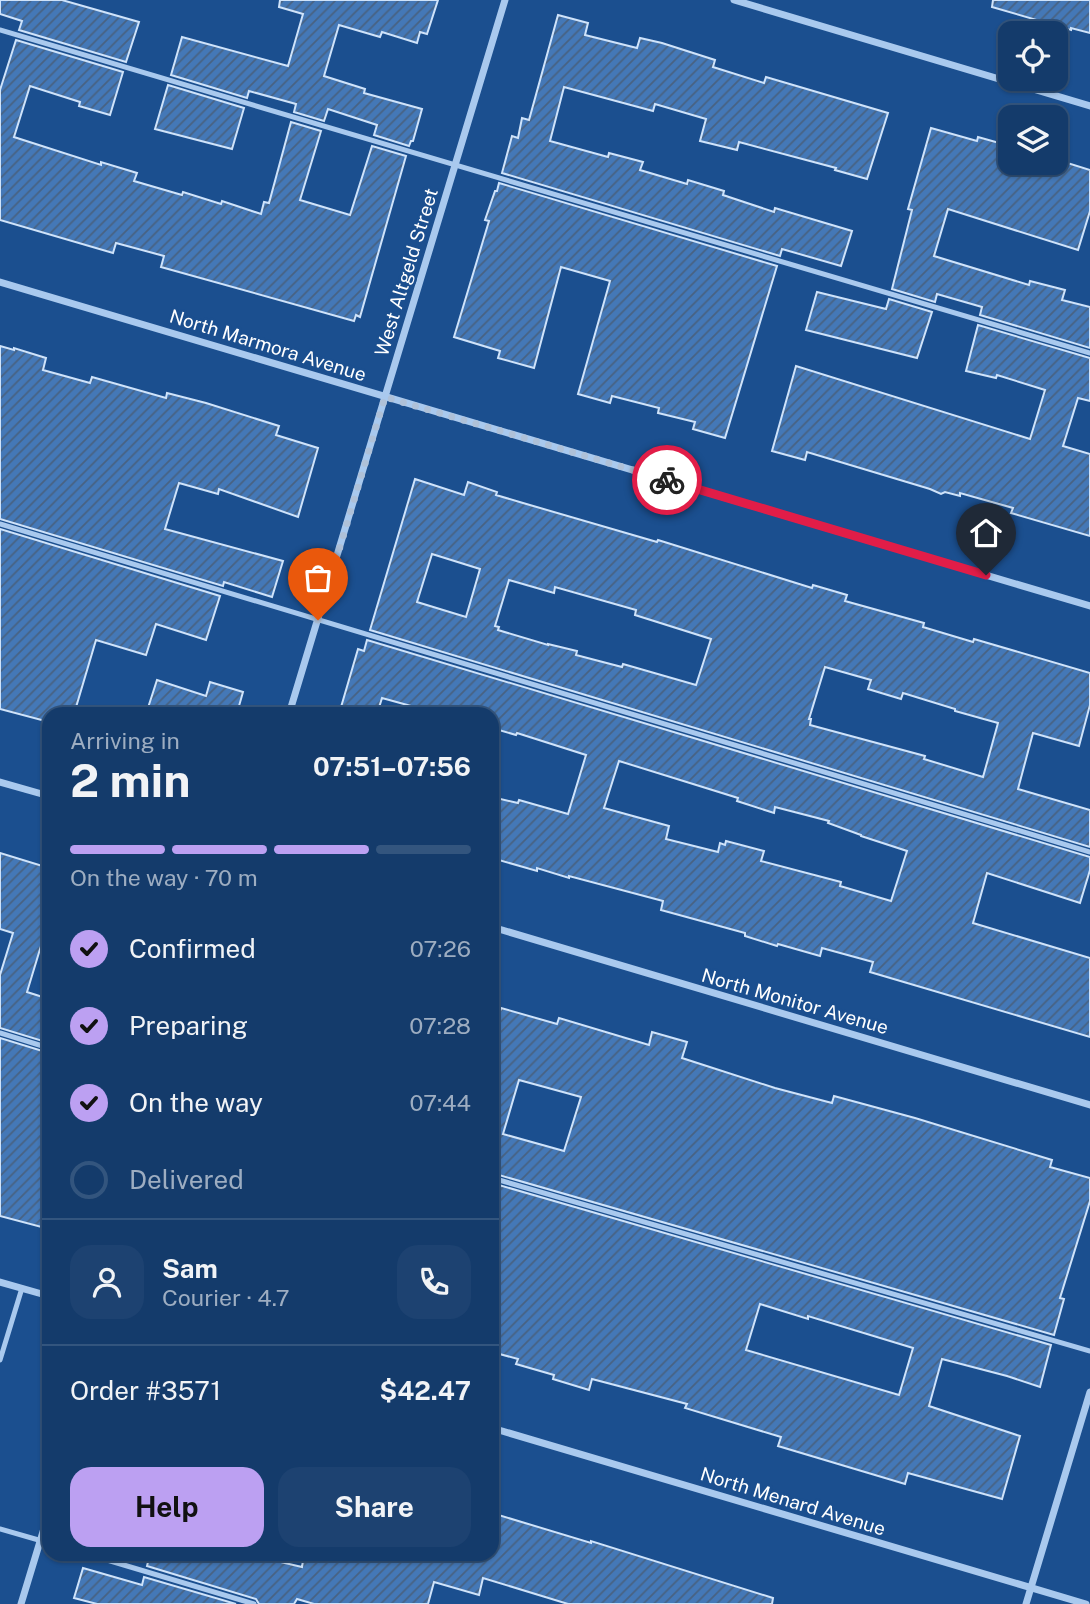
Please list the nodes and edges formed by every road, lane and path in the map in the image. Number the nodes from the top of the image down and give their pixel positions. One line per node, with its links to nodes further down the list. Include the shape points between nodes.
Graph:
1 (505, 0): 5 (street, West Altgeld Street)
2 (734, 0): 4 (street)
3 (0, 30): 5 (lane)
4 (1090, 106)
5 (455, 165): 7 (lane); 8 (street, West Altgeld Street)
6 (0, 282): 8 (street, North Marmora Avenue)
7 (1090, 353)
8 (385, 397): 10 (street, North Marmora Avenue); 11 (street, West Altgeld Street)
9 (0, 524): 11 (lane)
10 (1090, 606)
11 (318, 620): 12 (street, West Altgeld Street); 15 (lane)
12 (291, 707)
13 (0, 782): 14 (street)
14 (42, 794)
15 (1090, 852)
16 (499, 929): 19 (street, North Monitor Avenue)
17 (0, 1033): 18 (lane)
18 (42, 1046)
19 (1090, 1105)
20 (499, 1180): 24 (lane)
21 (0, 1282): 22 (street)
22 (22, 1288): 23 (street); 25 (lane)
23 (42, 1294)
24 (1090, 1351)
25 (0, 1360)
26 (1090, 1392): 32 (street)
27 (499, 1430): 32 (street, North Menard Avenue)
28 (0, 1528): 29 (lane)
29 (42, 1540)
30 (42, 1549): 33 (street)
31 (110, 1561): 34 (lane)
32 (1031, 1588): 35 (street); 36 (street, North Menard Avenue)
33 (21, 1604)
34 (254, 1604)
35 (1026, 1604)
36 (1086, 1604)

